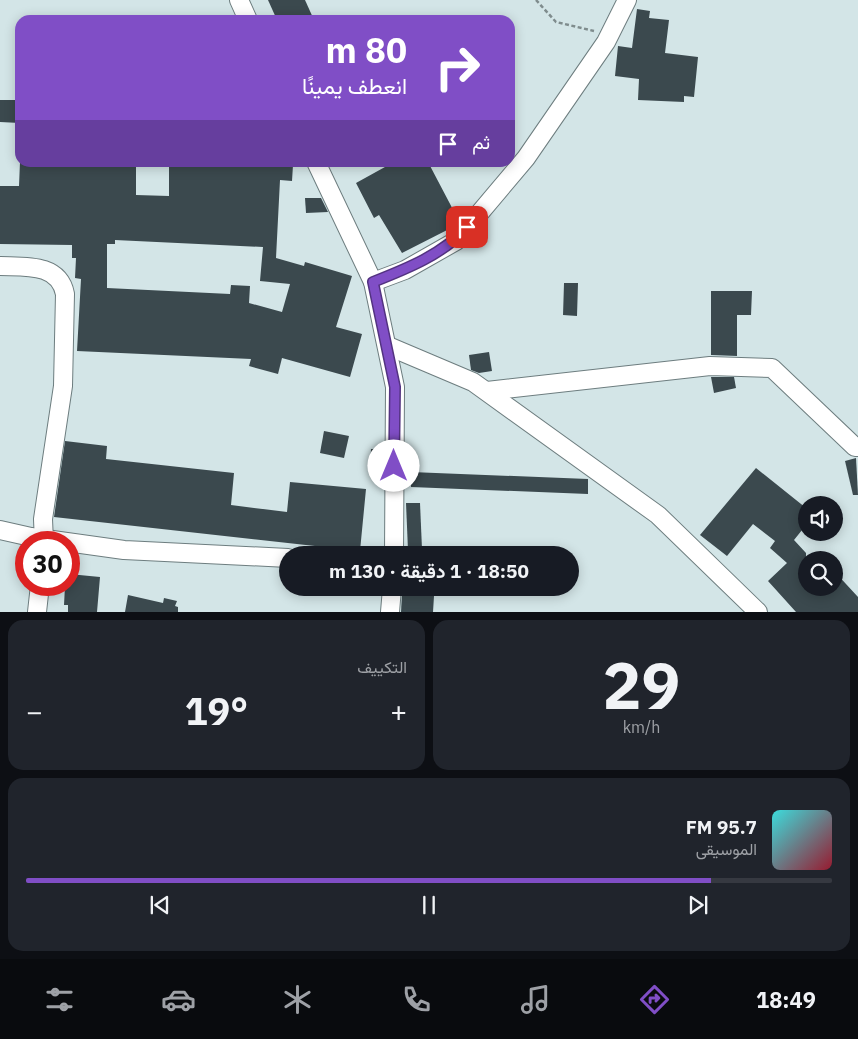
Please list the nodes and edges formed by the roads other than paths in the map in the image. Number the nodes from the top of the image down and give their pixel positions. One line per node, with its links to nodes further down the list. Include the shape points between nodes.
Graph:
1 (238, 0): 3 (street)
2 (627, 0): 6 (street, via 610,34 526,158 456,240 405,270)
3 (246, 15)
4 (318, 167): 6 (street)
5 (0, 266): 11 (street, via 47,270 63,284 65,294 63,386)
6 (373, 282): 7 (street)
7 (388, 346): 8 (street, via 474,382); 14 (street, via 395,387)
8 (487, 391): 9 (street, via 710,366 772,368); 20 (street, via 658,515)
9 (858, 447)
10 (0, 530): 12 (street)
11 (44, 531)
12 (15, 533)
13 (80, 544): 15 (street, via 124,550)
14 (394, 546)
15 (279, 558)
16 (38, 596): 18 (street)
17 (391, 596): 19 (street)
18 (36, 612)
19 (390, 612)
20 (758, 612)

